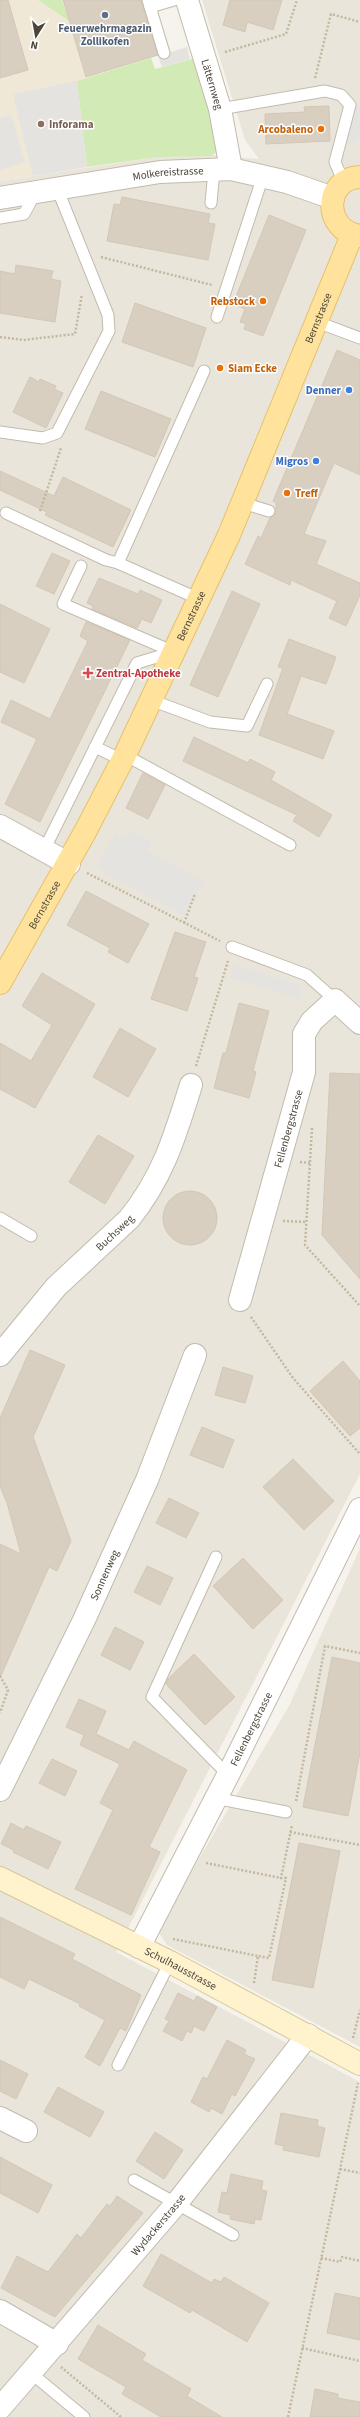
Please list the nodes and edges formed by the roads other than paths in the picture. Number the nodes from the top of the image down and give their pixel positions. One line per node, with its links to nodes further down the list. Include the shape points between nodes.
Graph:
1 (174, 0): 3 (lane)
2 (187, 0): 5 (street, Lätternweg)
3 (149, 3): 4 (lane)
4 (164, 53)
5 (220, 109): 6 (street, Lätternweg); 8 (lane, via 331,92 346,99 350,105 335,162)
6 (223, 170): 7 (street, Molkereistrasse); 9 (street, Molkereistrasse, via 160,172); 11 (lane)
7 (263, 176): 8 (street, Molkereistrasse); 14 (lane)
8 (346, 186): 13 (main road, via 333,216 344,230)
9 (47, 189): 10 (street, Molkereistrasse); 12 (lane, via 24,214); 18 (lane, via 82,252 108,315 110,326 57,433 43,438)
10 (0, 198)
11 (211, 203)
12 (0, 218)
13 (356, 235): 15 (main road, Bernstrasse)
14 (217, 317)
15 (318, 322): 16 (lane); 19 (main road, Bernstrasse)
16 (360, 338)
17 (204, 371): 22 (lane)
18 (0, 432)
19 (242, 503): 20 (lane); 24 (main road, Bernstrasse)
20 (269, 511)
21 (6, 513): 22 (lane, via 106,560)
22 (118, 563): 24 (lane)
23 (81, 566): 25 (lane, via 63,604)
24 (199, 599): 25 (main road, Bernstrasse)
25 (174, 652): 27 (main road, Bernstrasse); 28 (lane, via 137,663)
26 (267, 684): 27 (lane, via 247,726 210,722)
27 (151, 700): 29 (main road, Bernstrasse)
28 (95, 747): 29 (lane); 32 (lane)
29 (123, 758): 31 (lane); 33 (main road, Bernstrasse)
30 (0, 826): 32 (street)
31 (290, 845)
32 (44, 850): 33 (street)
33 (69, 864): 35 (main road, Bernstrasse)
34 (232, 947): 36 (lane, via 307,975)
35 (0, 983)
36 (335, 1000): 37 (street); 41 (street, Fellenbergstrasse, via 312,1021 304,1034 304,1072)
37 (360, 1023)
38 (191, 1085): 42 (street, Buchsweg, via 165,1164 140,1206 56,1287)
39 (0, 1218): 40 (lane)
40 (31, 1236)
41 (240, 1300)
42 (3, 1347)
43 (194, 1355): 47 (street, Sonnenweg, via 147,1480 100,1585)
44 (360, 1509): 46 (street, Fellenbergstrasse)
45 (216, 1557): 46 (lane, via 152,1697)
46 (228, 1775): 48 (street, Fellenbergstrasse)
47 (0, 1790)
48 (215, 1798): 49 (lane); 51 (street, Fellenbergstrasse)
49 (290, 1810)
50 (0, 1878): 51 (street, Schulhausstrasse)
51 (139, 1947): 52 (street, Schulhausstrasse)
52 (170, 1962): 53 (street, Schulhausstrasse); 55 (lane)
53 (308, 2035): 54 (street, Schulhausstrasse); 59 (street, Wydackerstrasse)
54 (360, 2064)
55 (118, 2065)
56 (0, 2118): 57 (street)
57 (26, 2131)
58 (134, 2180): 59 (lane)
59 (176, 2204): 60 (lane); 62 (street, Wydackerstrasse)
60 (234, 2235)
61 (0, 2311): 62 (street)
62 (52, 2349): 63 (street, Wydackerstrasse)
63 (31, 2373): 64 (street, Wydackerstrasse); 65 (lane)
64 (0, 2408)
65 (84, 2417)

